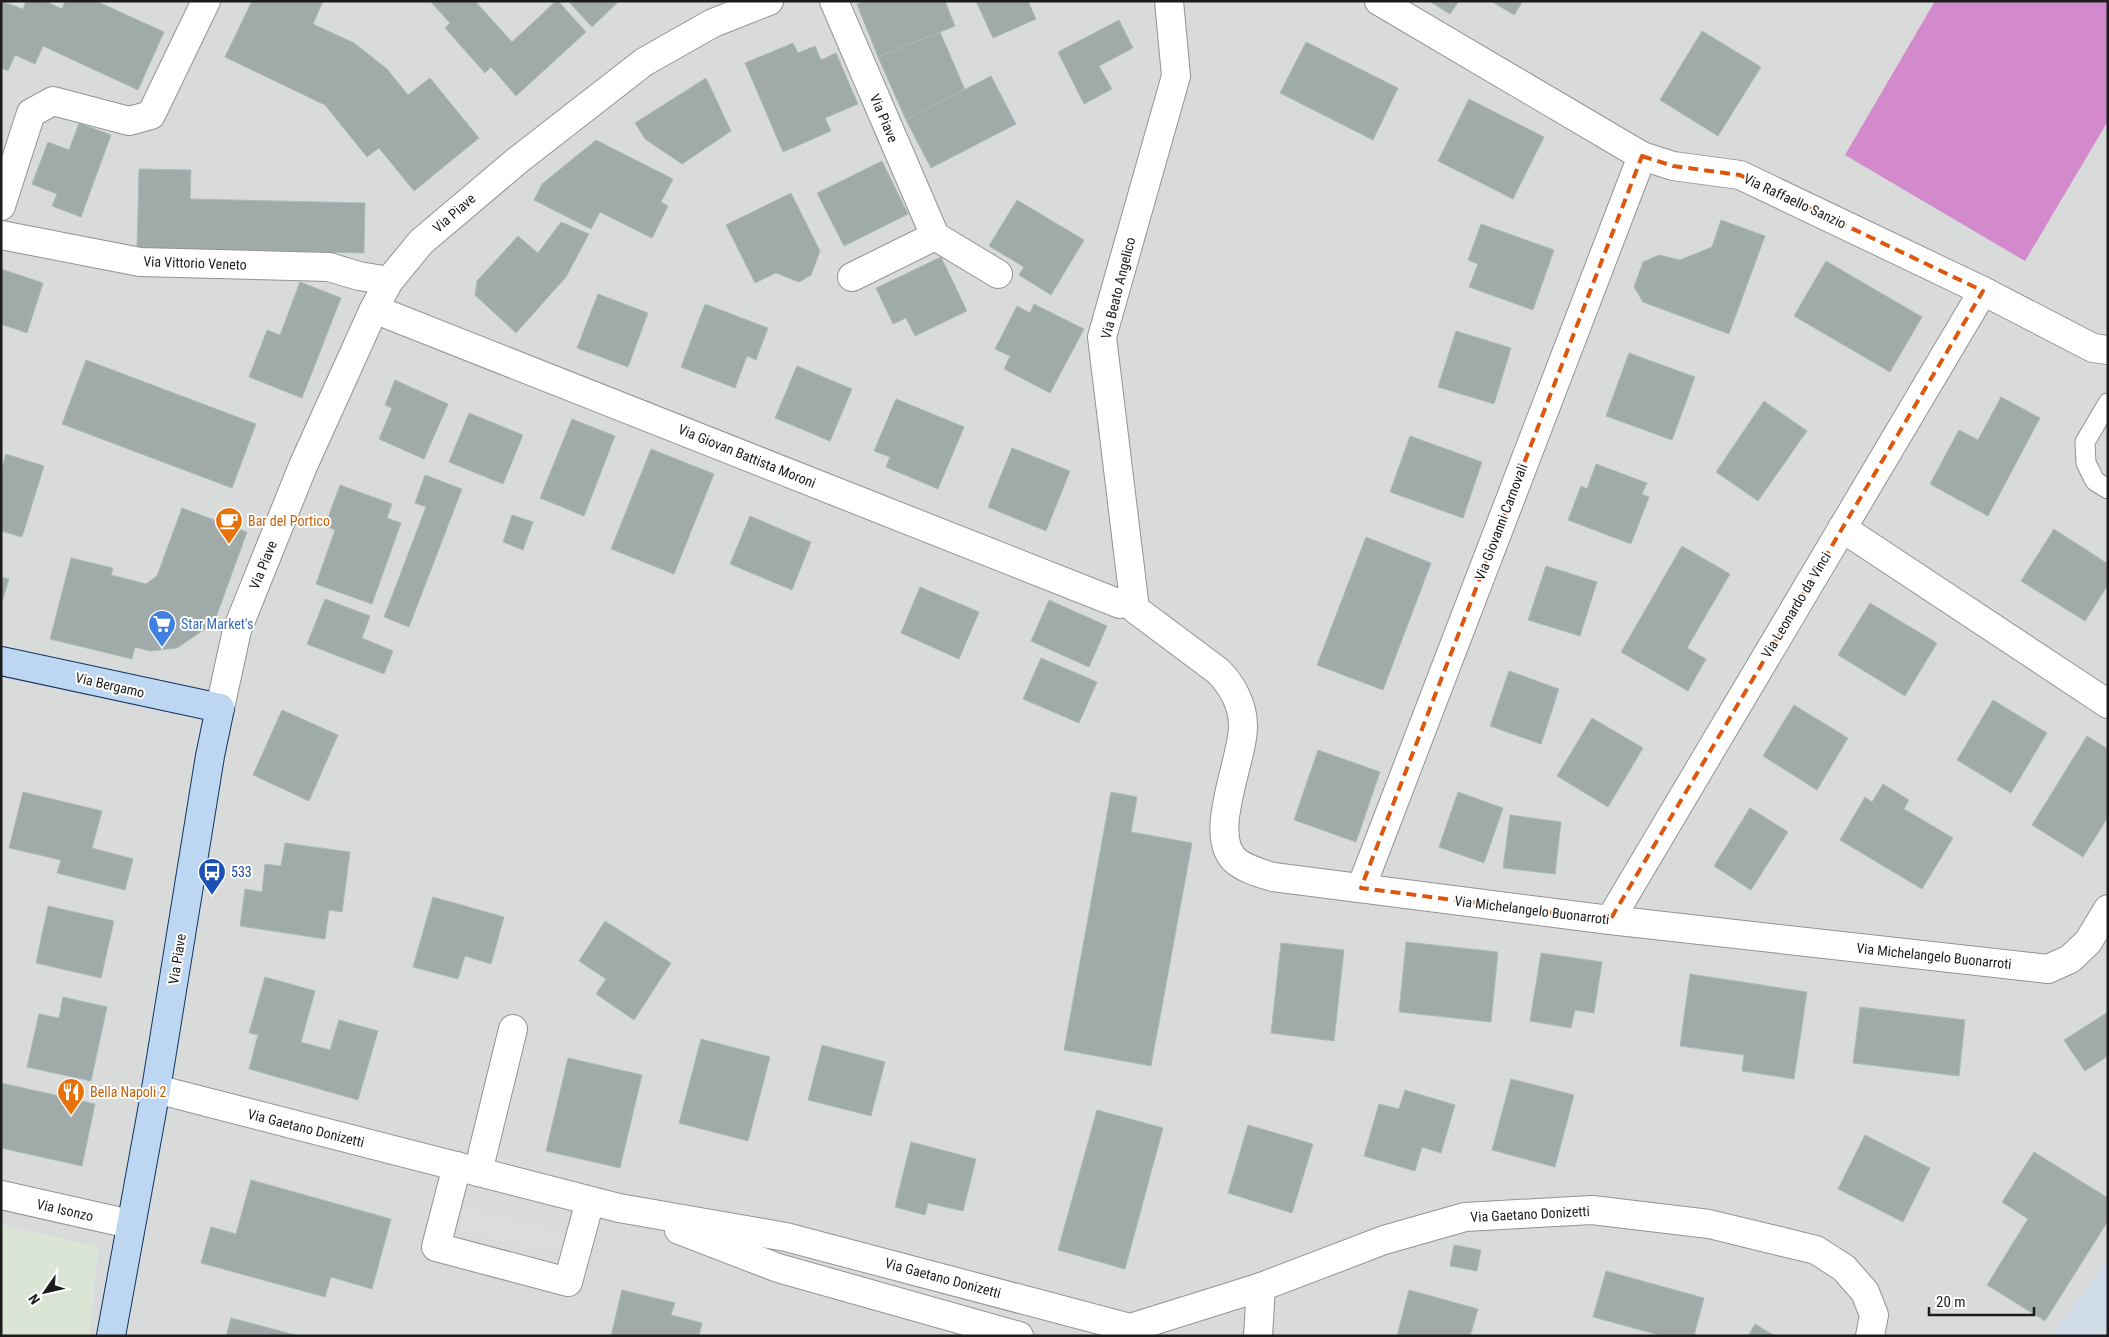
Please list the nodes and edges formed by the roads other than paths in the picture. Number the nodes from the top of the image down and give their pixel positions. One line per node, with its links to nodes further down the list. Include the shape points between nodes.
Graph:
1 (206, 1): 7 (street, via 151,115 129,121 53,101 31,113)
2 (770, 1): 12 (street, Via Piave, via 713,23 644,62 518,160 421,242)
3 (834, 1): 9 (street, Via Piave)
4 (1169, 1): 19 (street, Via Beato Angelico, via 1176,76 1102,337)
5 (1379, 1): 6 (street, Via Raffaello Sanzio)
6 (1642, 156): 13 (street, Via Raffaello Sanzio, via 1673,166 1740,175); 23 (street, Via Giovanni Carnovali)
7 (1, 206)
8 (1, 235): 12 (street, Via Vittorio Veneto, via 140,262 329,267)
9 (935, 236): 10 (street); 11 (street)
10 (998, 274)
11 (852, 277)
12 (389, 281): 14 (street, Via Piave)
13 (1983, 290): 15 (street, Via Raffaello Sanzio, via 2093,348); 18 (street, Via Leonardo da Vinci)
14 (374, 309): 19 (street, Via Giovan Battista Moroni); 22 (street, Via Piave, via 303,466 237,630)
15 (2108, 350)
16 (2108, 403): 17 (lane, via 2085,442 2086,463 2095,481)
17 (2108, 489)
18 (1842, 528): 21 (street); 25 (street, Via Leonardo da Vinci)
19 (1127, 606): 23 (street, Via Michelangelo Buonarroti, via 1218,671 1241,707 1244,727 1224,823 1226,846 1236,861 1251,871 1273,877)
20 (1, 661): 22 (street, Via Bergamo)
21 (2108, 704)
22 (220, 708): 27 (street, Via Piave)
23 (1361, 888): 25 (street, Via Michelangelo Buonarroti)
24 (2108, 909): 25 (street, Via Michelangelo Buonarroti, via 2088,942 2070,959 2048,969)
25 (1610, 920)
26 (513, 1029): 28 (street)
27 (156, 1089): 28 (street, Via Gaetano Donizetti); 32 (street, Via Piave)
28 (467, 1169): 30 (street, Via Gaetano Donizetti); 30 (street, via 436,1247 568,1282)
29 (1, 1195): 32 (street, Via Isonzo)
30 (590, 1201): 31 (street, Via Gaetano Donizetti)
31 (619, 1208): 33 (street, Via Gaetano Donizetti, via 786,1237 1130,1328); 35 (street, Via Gaetano Donizetti, via 778,1268)
32 (130, 1224): 34 (street, Via Piave)
33 (1261, 1287): 36 (street); 37 (street, Via Gaetano Donizetti, via 1384,1240 1465,1217 1592,1210 1709,1224 1816,1250 1844,1268 1865,1292 1874,1315)
34 (110, 1336)
35 (1020, 1336)
36 (1258, 1336)
37 (1870, 1336)

